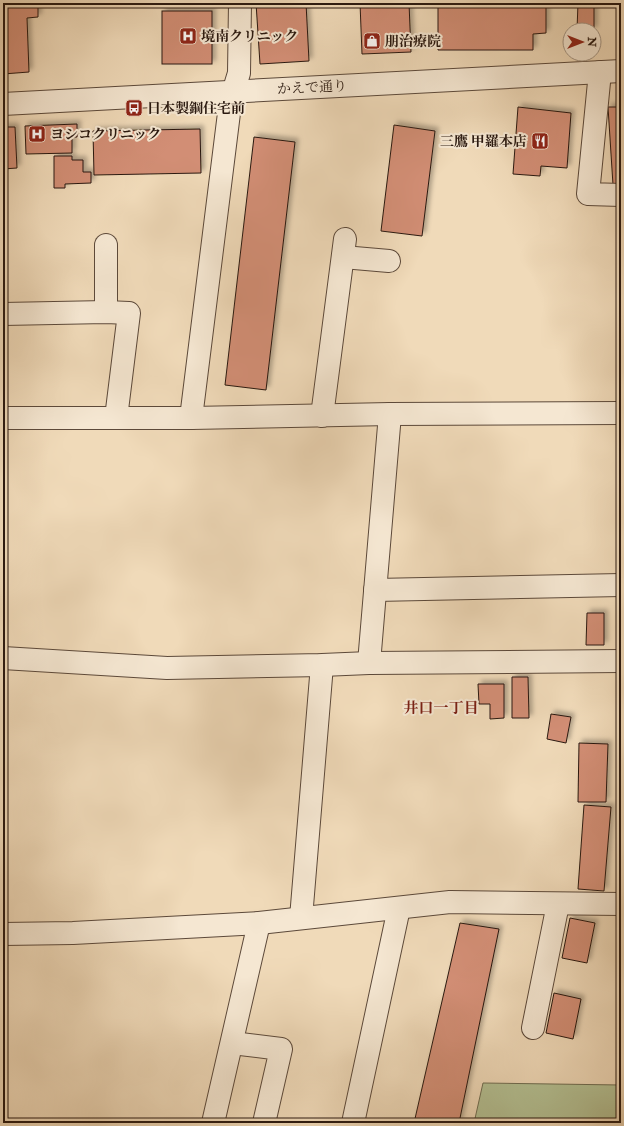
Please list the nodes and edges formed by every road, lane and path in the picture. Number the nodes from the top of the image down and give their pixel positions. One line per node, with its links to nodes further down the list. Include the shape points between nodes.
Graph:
1 (240, 3): 3 (street, via 239,73)
2 (611, 72): 3 (street, かえで通り); 5 (street, via 588,194)
3 (234, 91): 4 (street, かえで通り); 15 (street, via 229,106)
4 (3, 104)
5 (621, 195)
6 (106, 245): 8 (street)
7 (389, 260): 12 (street, via 344,248)
8 (106, 312): 9 (street); 14 (street, via 128,314)
9 (3, 314)
10 (621, 413): 11 (street)
11 (390, 414): 12 (street); 17 (street)
12 (322, 416): 15 (street)
13 (3, 418): 14 (street)
14 (116, 418): 15 (street)
15 (191, 418)
16 (621, 585): 17 (street)
17 (375, 590): 20 (street)
18 (3, 658): 21 (street, via 166,668)
19 (621, 661): 20 (street)
20 (369, 663): 21 (street)
21 (322, 665): 25 (street)
22 (558, 904): 23 (street); 24 (street, via 450,902); 28 (street)
23 (621, 904)
24 (399, 908): 25 (street); 32 (street)
25 (301, 918): 26 (street)
26 (259, 922): 27 (street, via 73,933); 29 (street)
27 (3, 934)
28 (533, 1028)
29 (232, 1043): 30 (street); 31 (street, via 281,1049)
30 (213, 1123)
31 (264, 1123)
32 (353, 1123)

